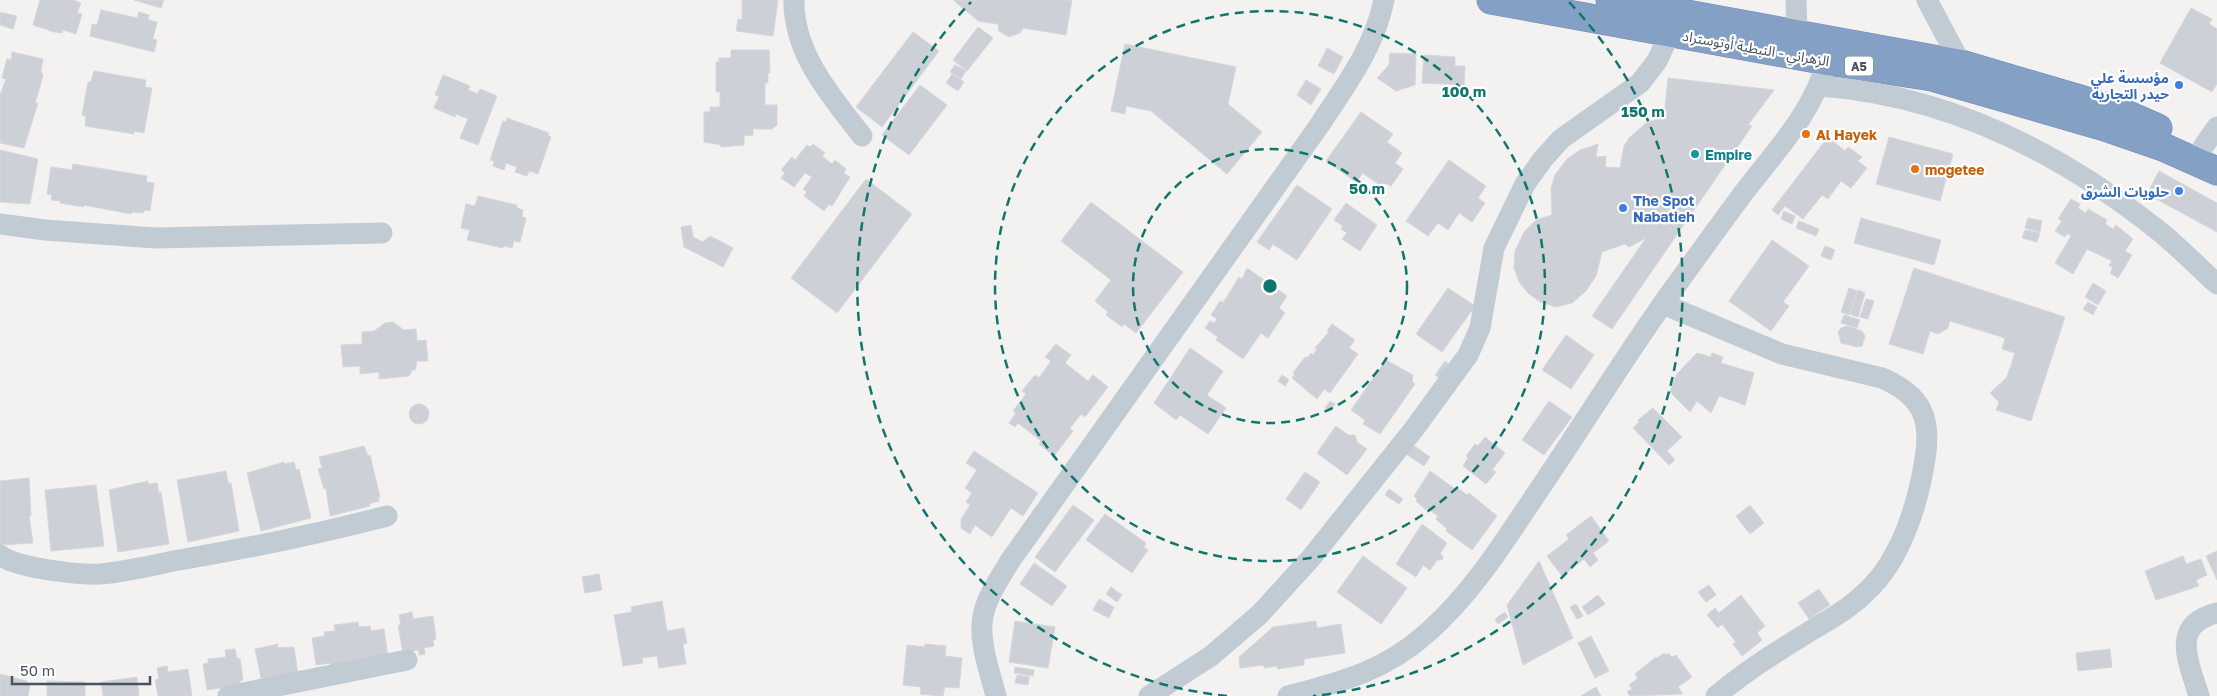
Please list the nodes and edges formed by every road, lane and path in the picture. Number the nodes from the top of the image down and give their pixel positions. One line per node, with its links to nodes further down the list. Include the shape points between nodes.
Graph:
1 (794, 0): 11 (street, via 794,18 810,61 824,86)
2 (1384, 0): 23 (street, via 1379,26 1321,123 1010,561 992,591 983,617 983,631)
3 (1491, 0): 7 (highway, الزهراني - النبطية أوتوستراد / A5)
4 (1610, 0): 8 (highway, الزهراني - النبطية أوتوستراد / A5)
5 (1796, 0): 8 (street)
6 (1927, 0): 9 (street)
7 (1670, 33): 10 (highway, الزهراني - النبطية أوتوستراد / A5); 24 (street, via 1657,61 1640,83 1561,139 1525,184 1494,248 1480,328 1472,346 1449,384 1414,429 1311,558 1260,614 1211,656)
8 (1797, 34): 9 (highway, الزهراني - النبطية أوتوستراد / A5)
9 (1961, 64): 12 (highway, الزهراني - النبطية أوتوستراد / A5)
10 (1823, 73): 13 (highway, الزهراني - النبطية أوتوستراد / A5, via 1932,76 2105,127 2163,147); 16 (street, via 1855,88 1913,101 1987,125 2074,170 2159,231); 17 (street, via 1798,124)
11 (862, 136)
12 (2212, 142)
13 (2217, 171)
14 (0, 224): 15 (street, via 156,238)
15 (382, 234)
16 (2217, 284)
17 (1663, 304): 25 (street, via 1492,560 1454,606 1404,653 1355,678); 26 (street, via 1782,354 1896,384 1918,403 1928,426 1920,489 1906,533 1867,592)
18 (387, 516): 19 (street, via 246,549 100,574 67,573)
19 (0, 555)
20 (2217, 613): 27 (street, via 2192,625 2185,641)
21 (407, 660): 22 (street)
22 (228, 696)
23 (996, 696)
24 (1149, 696)
25 (1288, 696)
26 (1716, 696)
27 (2199, 696)

